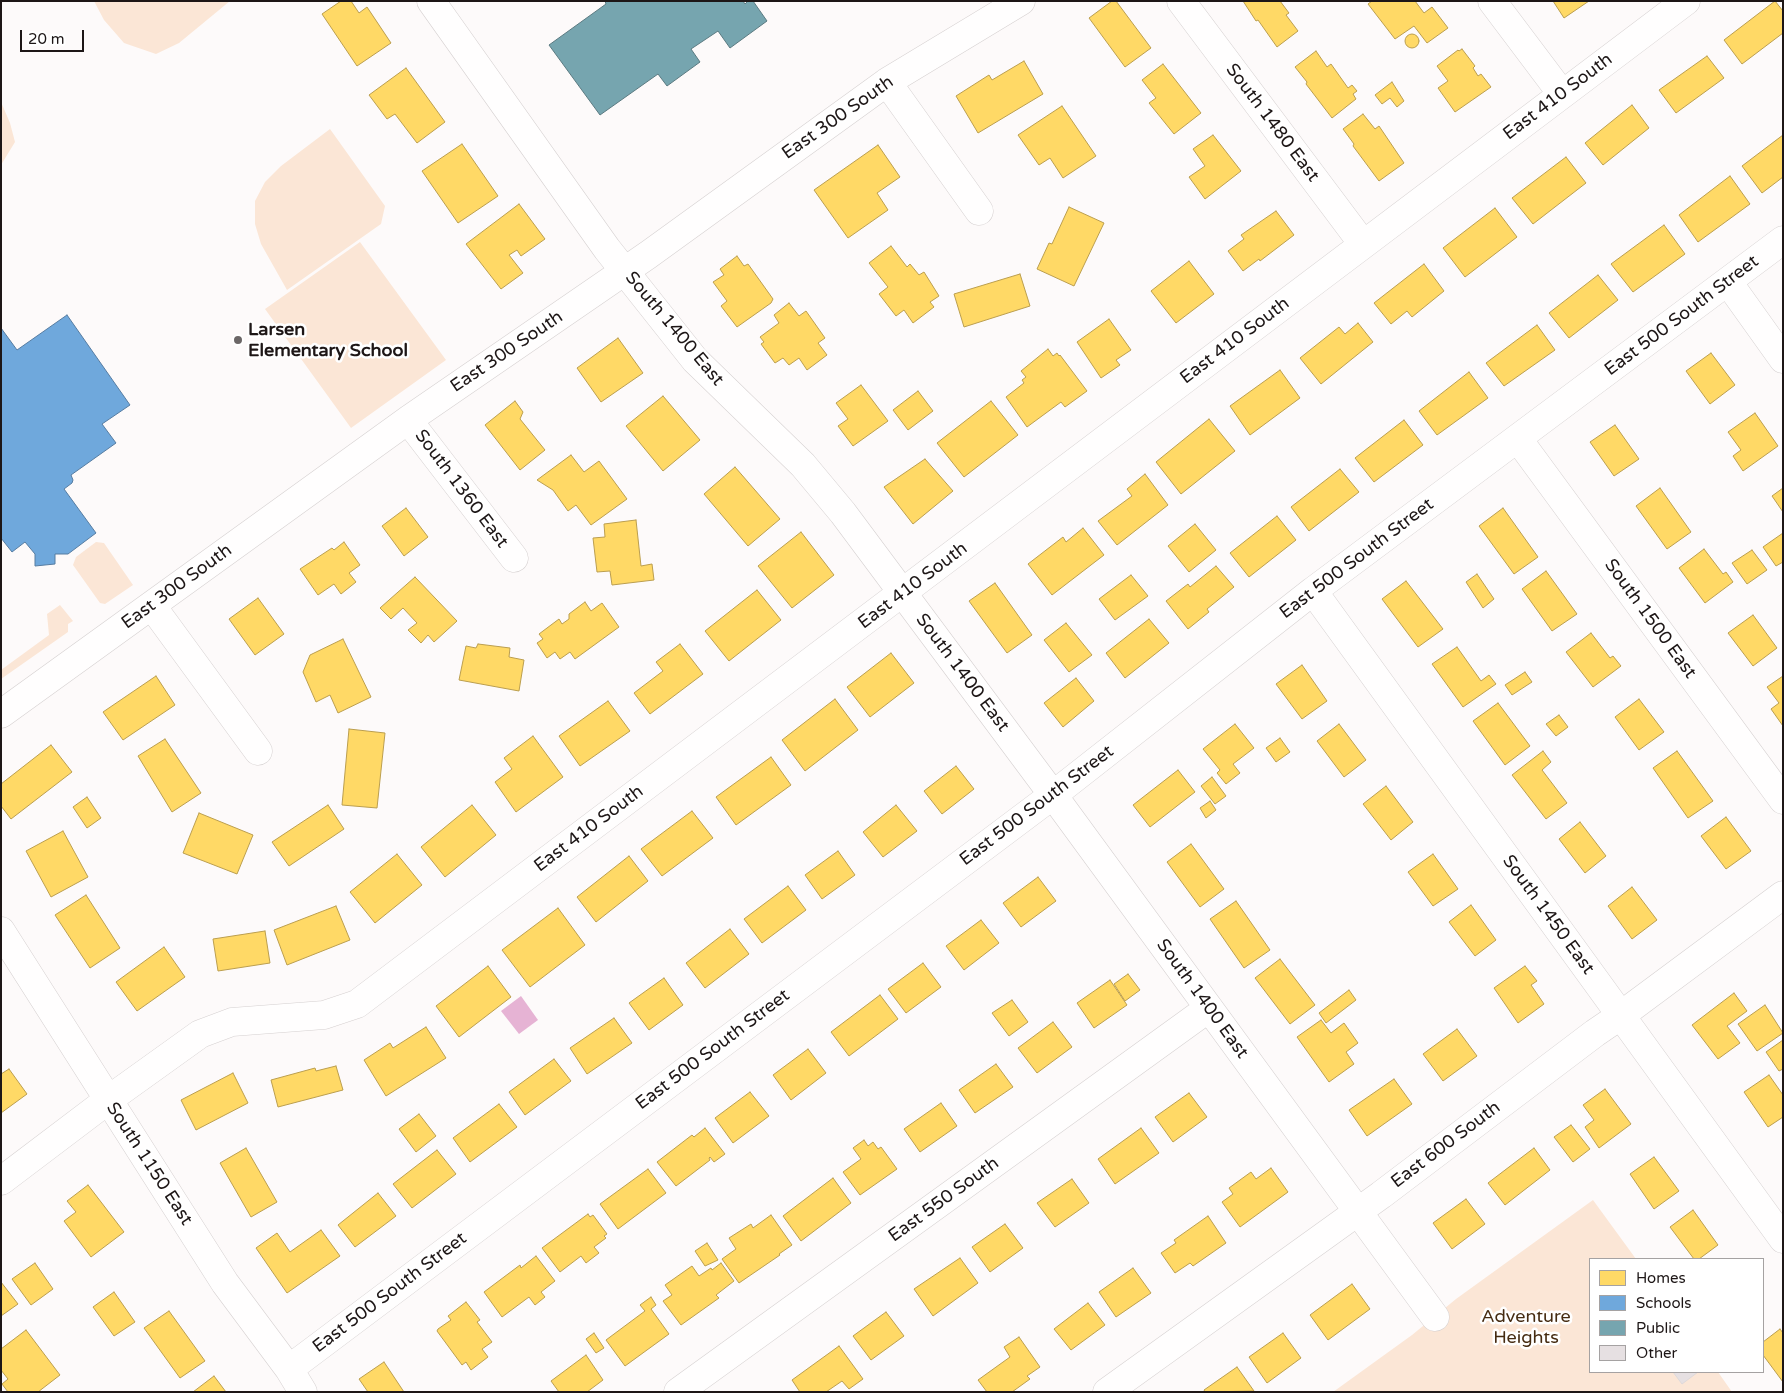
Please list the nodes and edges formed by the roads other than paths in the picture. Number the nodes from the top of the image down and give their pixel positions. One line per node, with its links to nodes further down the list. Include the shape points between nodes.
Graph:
1 (431, 1): 11 (street, South 1400 East)
2 (1021, 1): 6 (street, East 300 South)
3 (1181, 1): 10 (street, South 1480 East)
4 (1492, 1): 7 (street)
5 (1686, 1): 7 (street, East 410 South)
6 (887, 82): 8 (street); 11 (street, East 300 South)
7 (1562, 94): 10 (street, East 410 South)
8 (979, 210)
9 (1783, 240): 12 (street, East 500 South Street)
10 (1363, 244): 18 (street, East 410 South)
11 (624, 270): 14 (street, East 300 South); 18 (street, South 1400 East, via 695,360 803,465 844,513)
12 (1728, 282): 13 (street); 15 (street, East 500 South Street)
13 (1783, 359)
14 (408, 420): 16 (street, South 1360 East); 19 (street, East 300 South)
15 (1518, 439): 17 (street, East 500 South Street); 23 (street, South 1500 East)
16 (514, 558)
17 (1313, 591): 22 (street, East 500 South Street); 27 (street, South 1450 East)
18 (903, 593): 22 (street, South 1400 East); 28 (street, East 410 South, via 357,1004 324,1015 232,1022 216,1027 200,1034)
19 (152, 606): 20 (street, East 300 South); 21 (street)
20 (1, 714)
21 (258, 751)
22 (1053, 795): 26 (street, South 1400 East); 33 (street, East 500 South Street)
23 (1783, 800)
24 (1783, 895): 27 (street, East 600 South)
25 (1, 931): 28 (street, South 1150 East)
26 (1209, 1008): 30 (street, South 1400 East); 35 (street, East 550 South)
27 (1620, 1016): 30 (street, East 600 South); 31 (street, South 1450 East)
28 (108, 1100): 29 (street, East 410 South); 33 (street, South 1150 East, via 225,1283)
29 (1, 1181)
30 (1357, 1212): 32 (street, South 1400 East); 36 (street, East 600 South)
31 (1783, 1239)
32 (1434, 1317)
33 (289, 1369): 34 (street, South 1150 East)
34 (303, 1392)
35 (678, 1392)
36 (1107, 1392)

